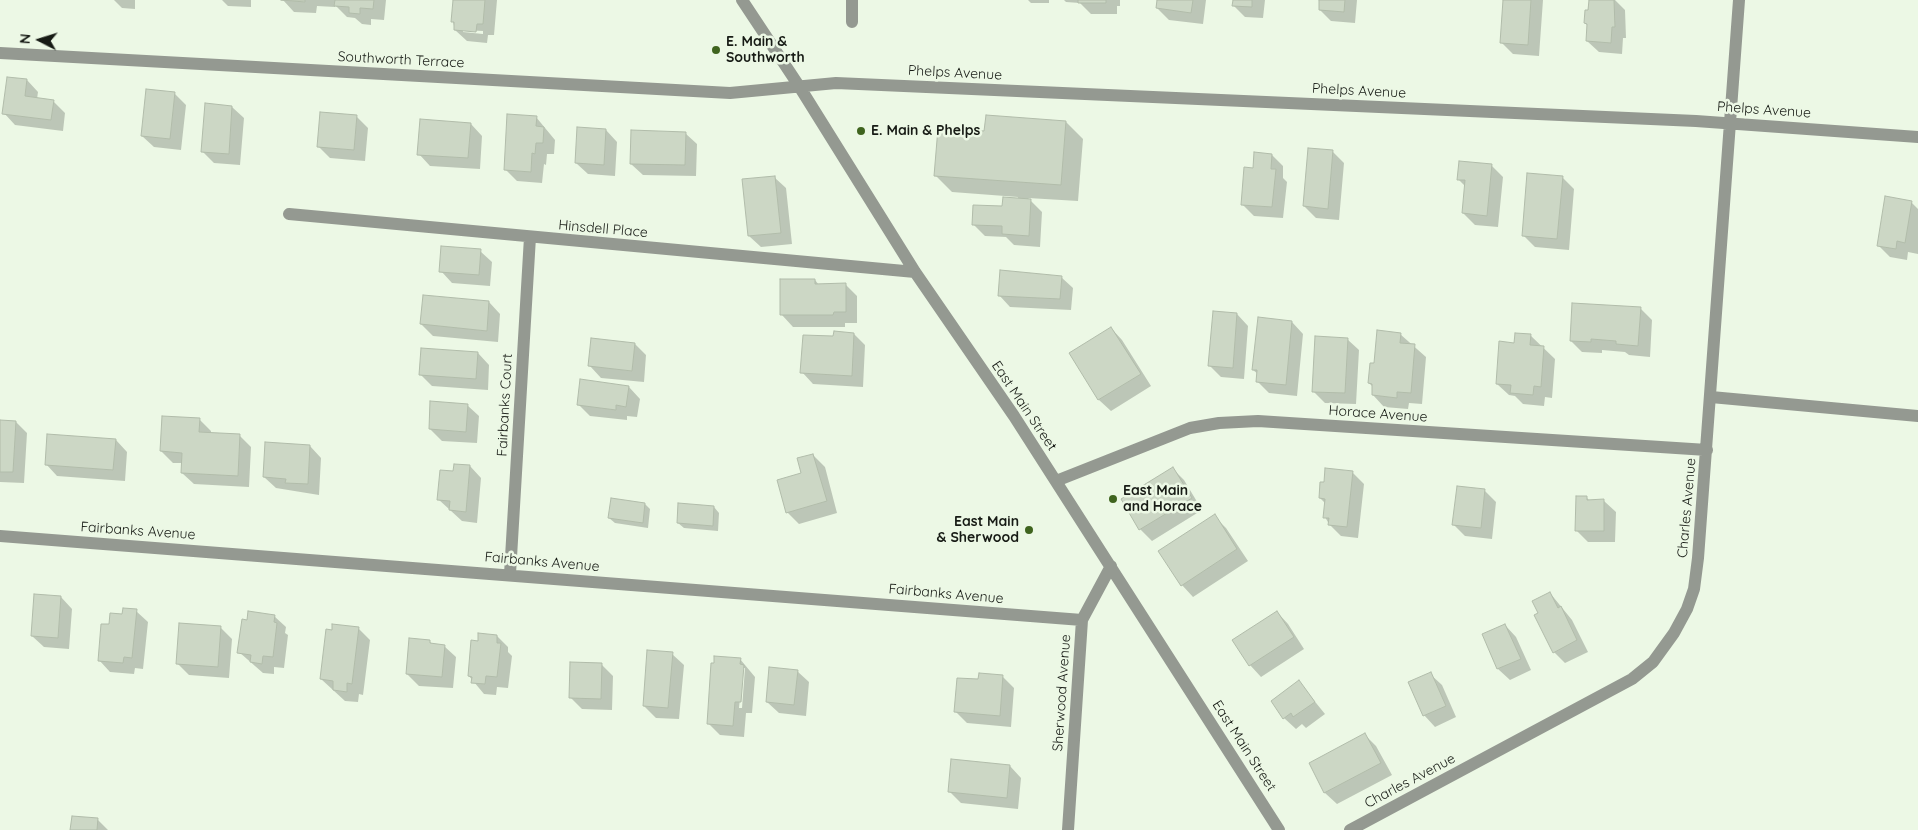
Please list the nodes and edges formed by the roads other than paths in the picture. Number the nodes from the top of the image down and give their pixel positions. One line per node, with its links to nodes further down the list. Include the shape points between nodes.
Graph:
1 (742, 0): 6 (street, East Main Street)
2 (852, 0): 4 (street)
3 (1739, 0): 7 (street, Charles Avenue)
4 (852, 22)
5 (0, 53): 6 (street, Southworth Terrace, via 730,93)
6 (799, 86): 7 (street, Phelps Avenue, via 836,83); 11 (street, East Main Street)
7 (1730, 123): 8 (street, Phelps Avenue); 12 (street, Charles Avenue)
8 (1918, 137)
9 (289, 214): 10 (street, Hinsdell Place)
10 (530, 238): 11 (street, Hinsdell Place); 18 (street, Fairbanks Court)
11 (915, 272): 15 (street, East Main Street)
12 (1711, 397): 13 (street); 14 (street, Charles Avenue)
13 (1918, 416)
14 (1707, 450): 15 (street, Horace Avenue, via 1258,421 1190,428); 22 (street, Charles Avenue, via 1694,589 1683,617 1653,662 1632,679)
15 (1056, 481): 17 (street, East Main Street)
16 (0, 536): 18 (street, Fairbanks Avenue)
17 (1111, 566): 19 (street, Sherwood Avenue); 21 (street, East Main Street)
18 (510, 574): 19 (street, Fairbanks Avenue)
19 (1082, 620): 20 (street, Sherwood Avenue)
20 (1068, 830)
21 (1280, 830)
22 (1350, 830)

